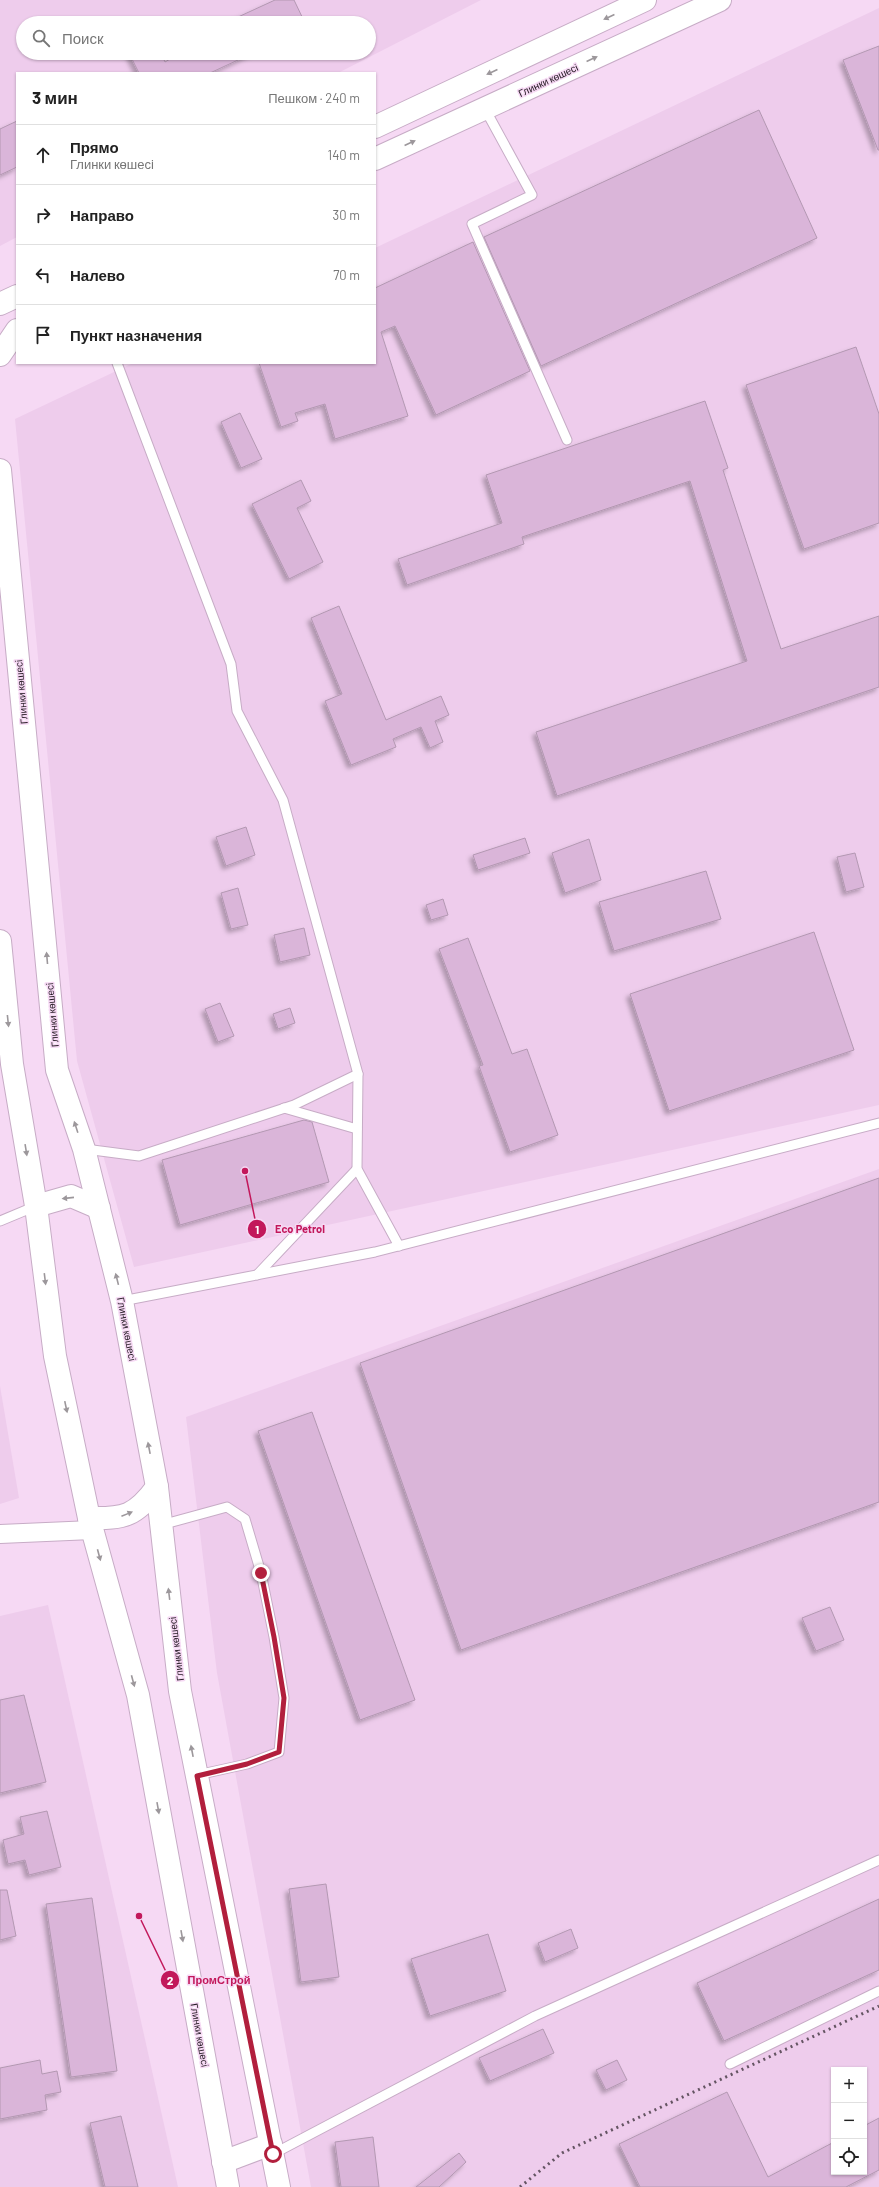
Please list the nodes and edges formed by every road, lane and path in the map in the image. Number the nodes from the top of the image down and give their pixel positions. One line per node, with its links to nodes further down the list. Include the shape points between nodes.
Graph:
1 (645, 0): 4 (main road, one-way to 4)
2 (720, 0): 3 (main road, Глинки көшесі, one-way to 2)
3 (485, 109): 5 (main road, Глинки көшесі, one-way to 3); 11 (lane, via 532,194 472,224)
4 (376, 127)
5 (376, 159)
6 (16, 296): 7 (main road)
7 (0, 304)
8 (16, 331): 9 (main road)
9 (0, 354)
10 (117, 364): 14 (lane, via 231,664 237,711 283,800)
11 (567, 440)
12 (0, 470): 18 (main road, Глинки көшесі, one-way to 12, via 57,1070)
13 (0, 941): 20 (main road, Глинки көшесі, one-way to 20, via 12,1064)
14 (358, 1074): 15 (lane); 17 (lane)
15 (284, 1108): 17 (lane); 18 (lane, via 139,1156)
16 (879, 1123): 23 (lane)
17 (357, 1129): 19 (lane)
18 (84, 1149): 21 (main road, Глинки көшесі)
19 (357, 1169): 23 (lane); 24 (lane)
20 (36, 1206): 21 (main road, one-way to 20, via 71,1196); 22 (lane); 27 (main road, Глинки көшесі, one-way to 27, via 55,1356)
21 (99, 1208): 25 (main road, Глинки көшесі, one-way to 21)
22 (0, 1221)
23 (399, 1246): 24 (lane)
24 (257, 1275): 25 (lane)
25 (122, 1301): 26 (main road, Глинки көшесі, one-way to 25)
26 (157, 1486): 27 (main road, one-way to 26, via 128,1514 145,1504); 28 (main road, Глинки көшесі)
27 (90, 1524): 29 (street); 35 (main road, Глинки көшесі, one-way to 35, via 138,1695)
28 (161, 1525): 30 (main road, Глинки көшесі, one-way to 28, via 180,1691); 30 (lane, via 227,1507 245,1519 261,1573 282,1690 279,1752 247,1764)
29 (0, 1534)
30 (197, 1776): 34 (main road, Глинки көшесі)
31 (879, 1860): 34 (lane, via 535,2016)
32 (879, 1991): 33 (lane)
33 (730, 2064)
34 (272, 2149): 35 (main road); 37 (main road, Глинки көшесі)
35 (223, 2162): 36 (main road, Глинки көшесі)
36 (228, 2187)
37 (280, 2187)

